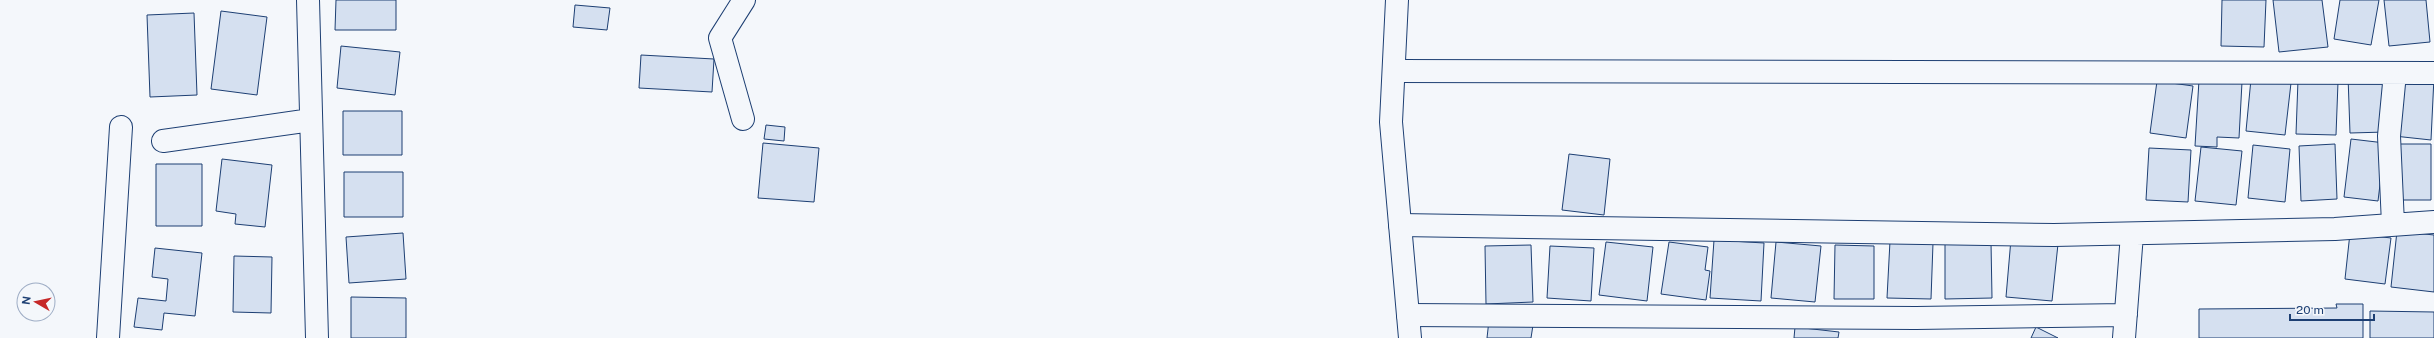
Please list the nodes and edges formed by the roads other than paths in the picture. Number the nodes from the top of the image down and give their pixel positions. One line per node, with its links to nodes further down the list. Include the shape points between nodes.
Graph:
1 (308, 0): 8 (street)
2 (744, 0): 7 (street, via 720,38)
3 (1397, 0): 4 (street)
4 (1394, 71): 5 (street); 12 (street, via 1391,122)
5 (2395, 73): 6 (street); 13 (street, via 2389,136)
6 (2434, 73)
7 (743, 119)
8 (311, 120): 10 (street); 18 (street)
9 (121, 127): 17 (street)
10 (163, 141)
11 (2434, 222): 13 (street)
12 (1400, 224): 14 (street, via 2054,235); 15 (street)
13 (2393, 224): 14 (street, via 2335,229)
14 (2132, 234): 16 (street)
15 (1408, 314): 16 (street, via 1916,318); 19 (street)
16 (2126, 315): 20 (street)
17 (108, 338)
18 (317, 338)
19 (1410, 338)
20 (2124, 338)

